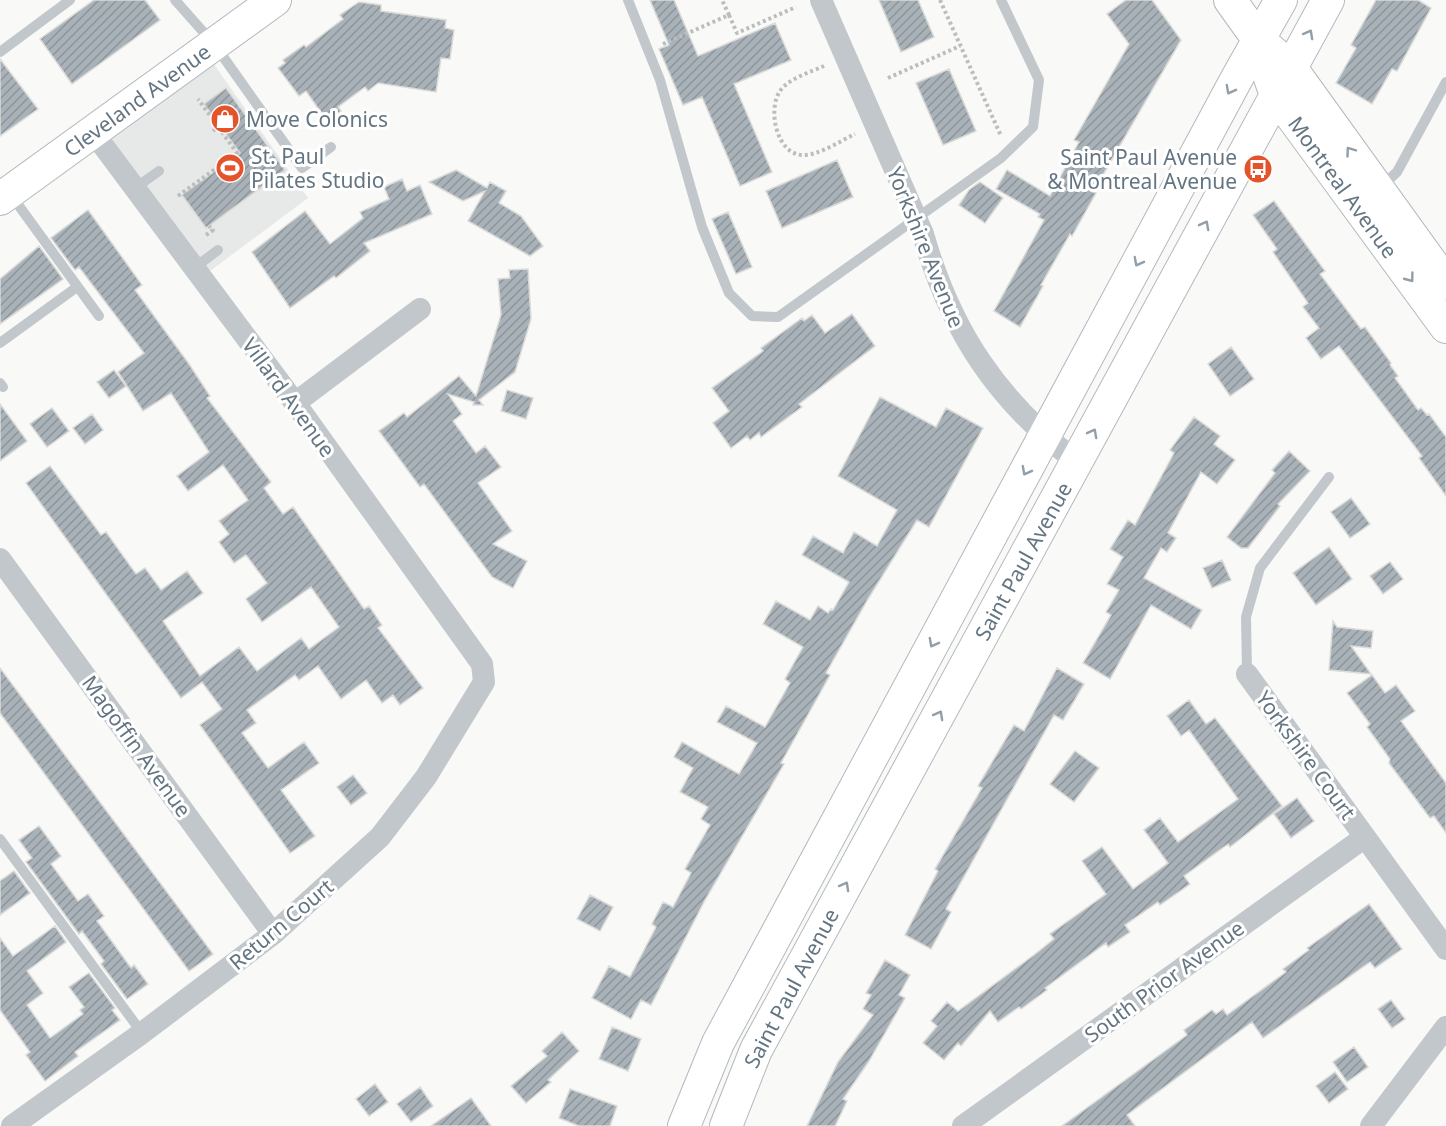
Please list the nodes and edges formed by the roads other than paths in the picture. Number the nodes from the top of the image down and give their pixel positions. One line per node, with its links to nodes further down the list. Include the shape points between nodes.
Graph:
1 (70, 0): 12 (lane)
2 (176, 0): 11 (lane)
3 (275, 0): 11 (main road, Cleveland Avenue)
4 (628, 0): 22 (lane, via 660,80 702,227 729,293 752,316 778,317)
5 (821, 0): 22 (street, Yorkshire Avenue)
6 (1001, 0): 22 (lane, via 1039,80 1033,127 1008,152)
7 (1230, 0): 10 (main road, Montreal Avenue)
8 (1281, 0): 10 (main road, Saint Paul Avenue)
9 (1328, 0): 13 (main road, Saint Paul Avenue, one-way to 9)
10 (1258, 39): 13 (main road, Montreal Avenue); 15 (main road, Montreal Avenue); 32 (main road, Saint Paul Avenue, one-way to 32)
11 (214, 44): 16 (main road, Cleveland Avenue); 17 (lane, via 302,168)
12 (0, 52)
13 (1291, 68): 15 (main road, Saint Paul Avenue); 21 (main road, Montreal Avenue, one-way to 13)
14 (1446, 82): 21 (lane, via 1397,172)
15 (1276, 95): 21 (main road, Montreal Avenue); 33 (main road, Saint Paul Avenue, one-way to 15)
16 (93, 132): 19 (street, Villard Avenue); 20 (main road, Cleveland Avenue)
17 (331, 147)
18 (159, 171): 19 (lane)
19 (135, 188): 24 (street, Villard Avenue)
20 (4, 196): 26 (lane)
21 (1368, 198): 25 (main road, Montreal Avenue); 29 (main road, Montreal Avenue, one-way to 29)
22 (916, 219): 32 (street, Yorkshire Avenue, via 939,284 972,352 1000,390)
23 (218, 250): 24 (lane)
24 (194, 268): 31 (street, Villard Avenue)
25 (1446, 283)
26 (77, 287): 28 (lane); 30 (lane)
27 (420, 309): 31 (street)
28 (99, 316)
29 (1446, 327)
30 (0, 343)
31 (295, 403): 36 (street, Villard Avenue)
32 (1044, 436): 33 (street, Yorkshire Avenue); 47 (main road, Saint Paul Avenue, one-way to 47, via 718,1043)
33 (1077, 462): 48 (main road, Saint Paul Avenue, one-way to 33, via 756,1050)
34 (1329, 477): 37 (lane, via 1260,568 1246,617)
35 (0, 559): 40 (street, Magoffin Avenue)
36 (482, 664): 40 (street, Return Court, via 483,682 466,713 426,777 380,837)
37 (1247, 674): 38 (street, Yorkshire Court)
38 (1365, 837): 41 (street); 49 (street, South Prior Avenue)
39 (0, 839): 43 (lane)
40 (273, 934): 43 (street, Return Court)
41 (1446, 949)
42 (1446, 1027): 50 (street)
43 (142, 1033): 46 (street, Return Court)
44 (0, 1120): 45 (street)
45 (4, 1126)
46 (12, 1126)
47 (684, 1126)
48 (726, 1126)
49 (963, 1126)
50 (1371, 1126)

